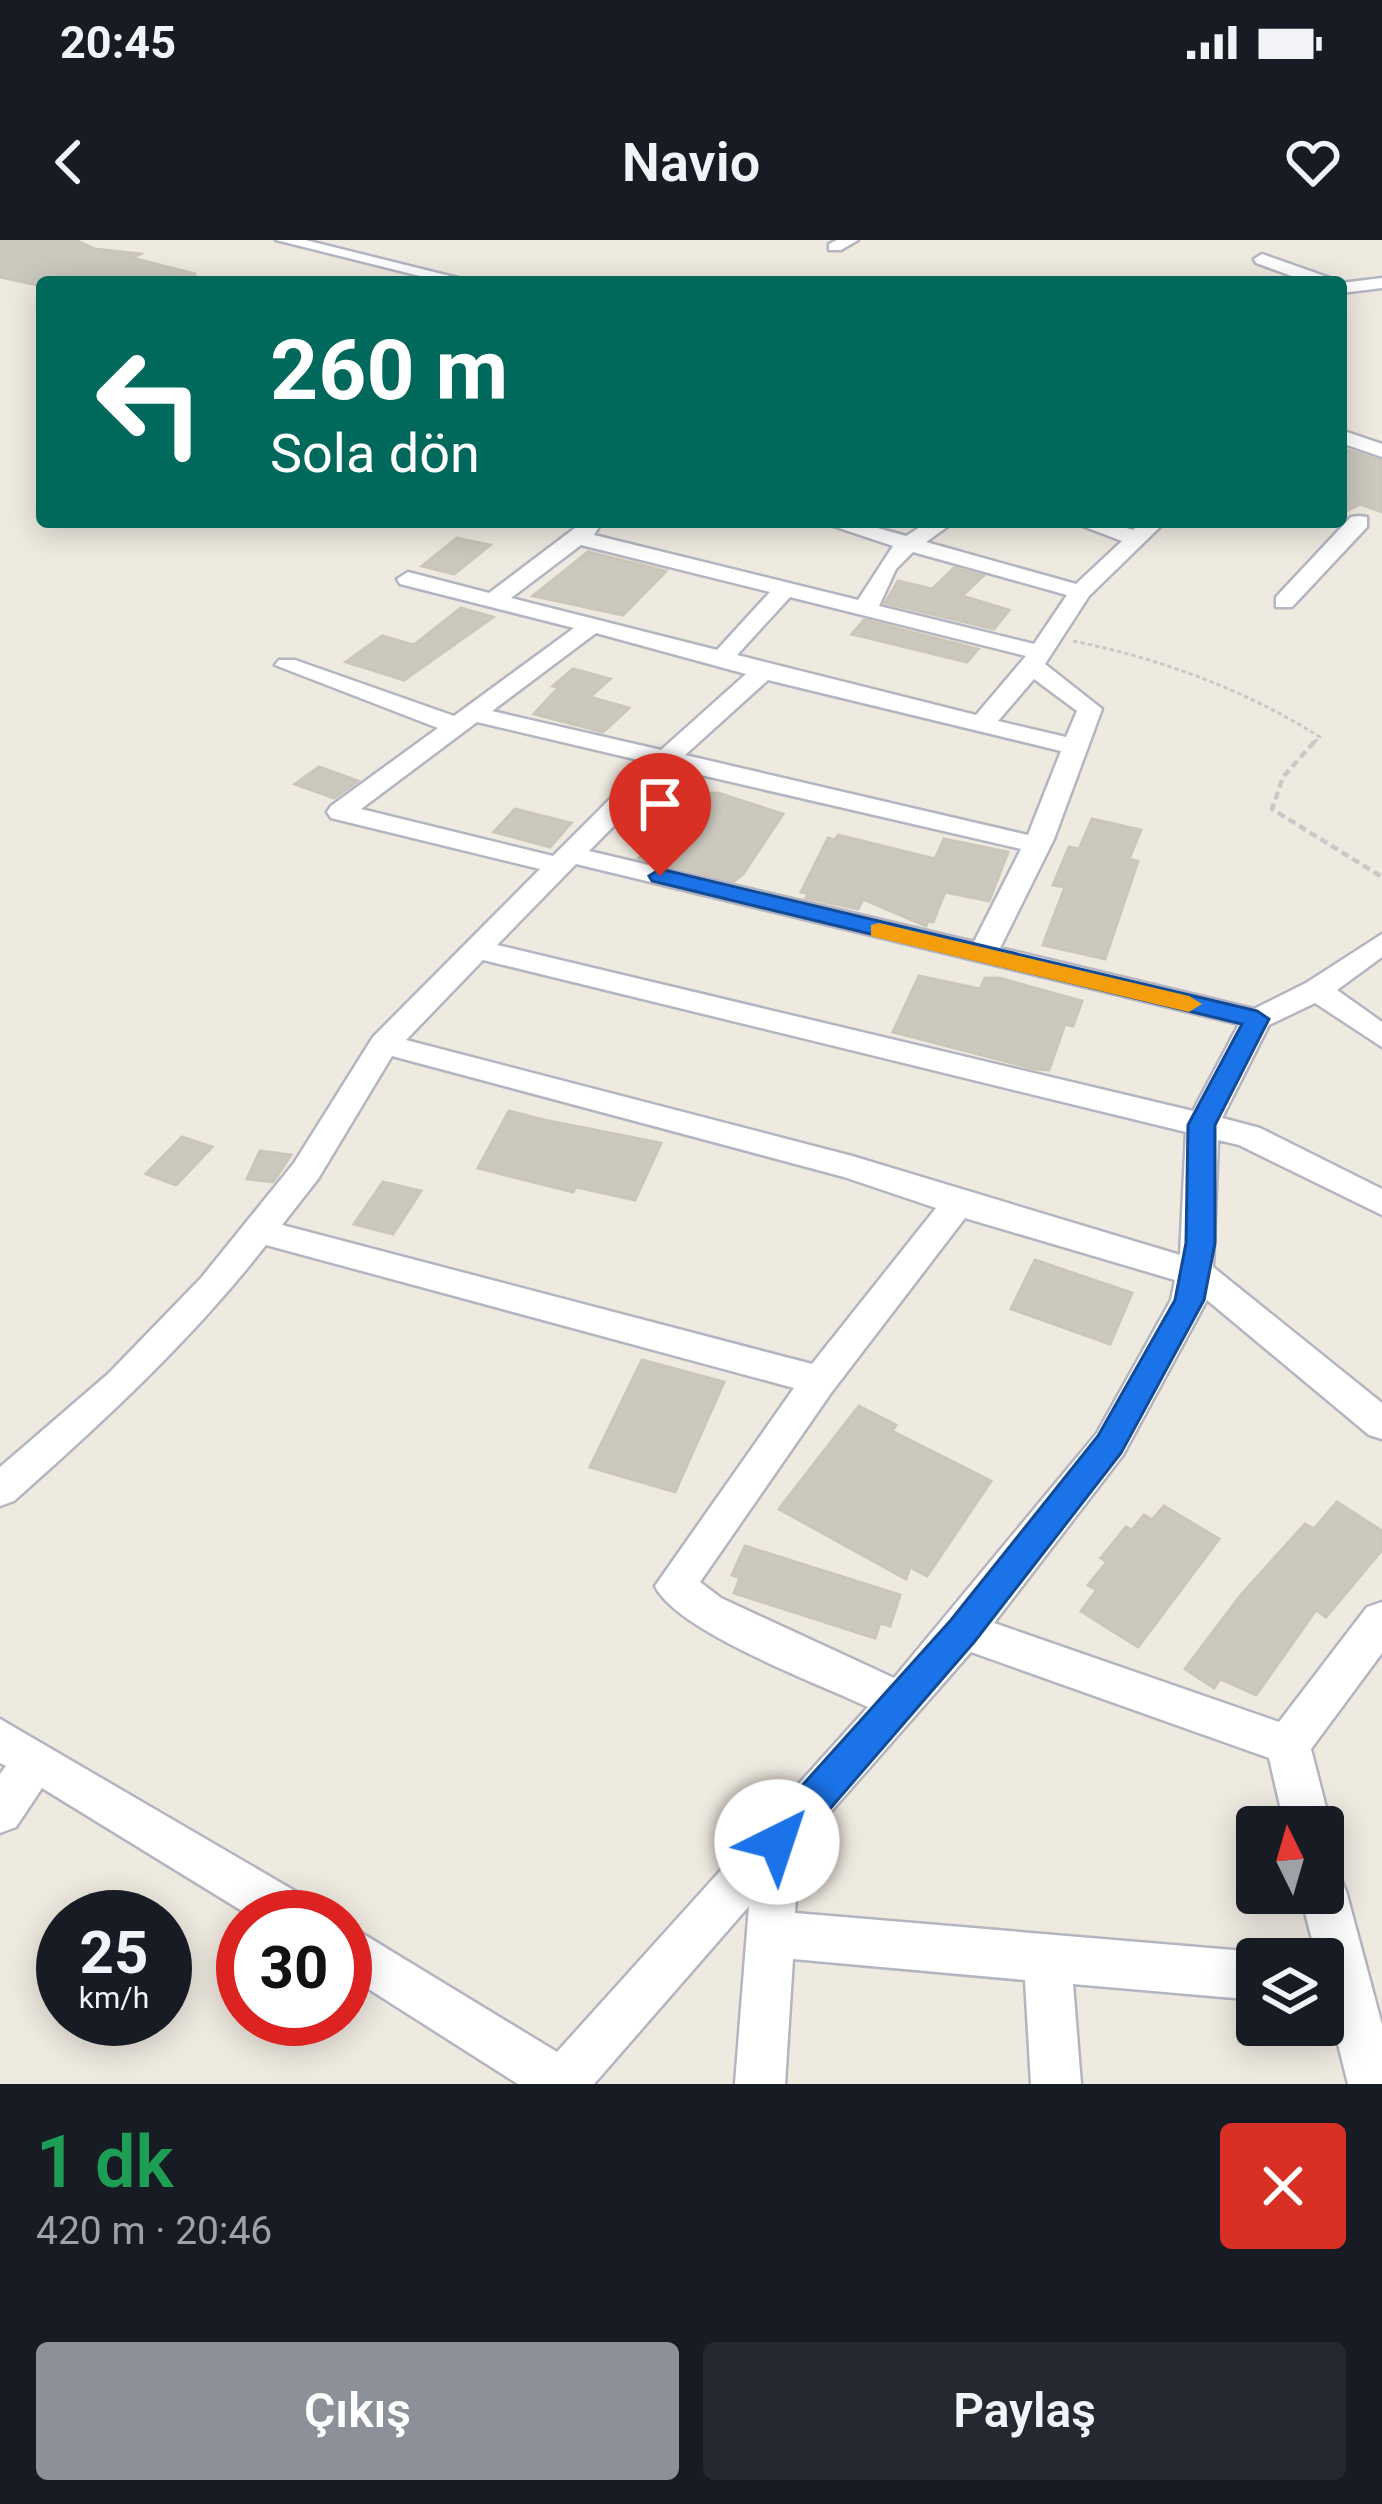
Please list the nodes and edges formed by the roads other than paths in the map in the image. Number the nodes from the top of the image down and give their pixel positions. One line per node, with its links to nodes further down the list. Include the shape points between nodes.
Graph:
1 (284, 240): 3 (street)
2 (1262, 259): 4 (street)
3 (440, 276)
4 (1308, 276)
5 (1382, 283): 6 (street)
6 (1347, 287)
7 (1347, 438): 8 (street)
8 (1382, 451)
9 (1361, 523): 19 (street)
10 (853, 528): 14 (street)
11 (933, 528): 14 (street)
12 (587, 529): 16 (street); 18 (street)
13 (1145, 530): 17 (street)
14 (907, 543): 17 (street); 20 (street, via 882,567)
15 (408, 580): 18 (street)
16 (785, 589): 20 (street); 23 (street)
17 (1080, 592): 22 (street)
18 (494, 600): 21 (street)
19 (1284, 602)
20 (866, 609): 22 (street)
21 (593, 625): 23 (street); 26 (street)
22 (1041, 652): 27 (street); 28 (street, via 1090,709)
23 (722, 658): 25 (street)
24 (287, 665): 26 (street)
25 (764, 672): 27 (street); 29 (street)
26 (465, 720): 29 (street); 31 (street, via 340,812)
27 (982, 724): 28 (street)
28 (1075, 747): 30 (street)
29 (666, 758): 30 (street); 31 (street)
30 (1037, 845): 34 (street)
31 (563, 859): 33 (street); 34 (street)
32 (1382, 943): 35 (street)
33 (475, 949): 38 (street); 39 (street)
34 (981, 956): 36 (street)
35 (1317, 990): 36 (street); 37 (street)
36 (1257, 1019): 39 (street)
37 (1382, 1037)
38 (384, 1044): 41 (street, via 852,1168); 42 (street)
39 (1202, 1125): 40 (street, via 1249,1136); 43 (street)
40 (1382, 1203)
41 (958, 1204): 43 (street); 44 (street)
42 (259, 1231): 44 (street); 46 (street, via 121,1384)
43 (1197, 1273): 45 (street); 48 (street, via 1109,1444)
44 (818, 1383): 49 (street, via 676,1586 706,1611)
45 (1382, 1424)
46 (0, 1490)
47 (1382, 1619): 50 (street)
48 (963, 1630): 49 (street); 50 (street)
49 (900, 1702): 54 (street)
50 (1288, 1745): 52 (street)
51 (18, 1750): 53 (street); 55 (street)
52 (1303, 1806)
53 (0, 1812)
54 (777, 1842): 56 (street); 61 (street)
55 (250, 1890)
56 (770, 1934): 57 (street); 62 (street)
57 (1047, 1958): 59 (street); 63 (street)
58 (372, 1963): 61 (street)
59 (1236, 1974)
60 (1344, 2008): 64 (street)
61 (560, 2084)
62 (760, 2084)
63 (1055, 2084)
64 (1373, 2084)

